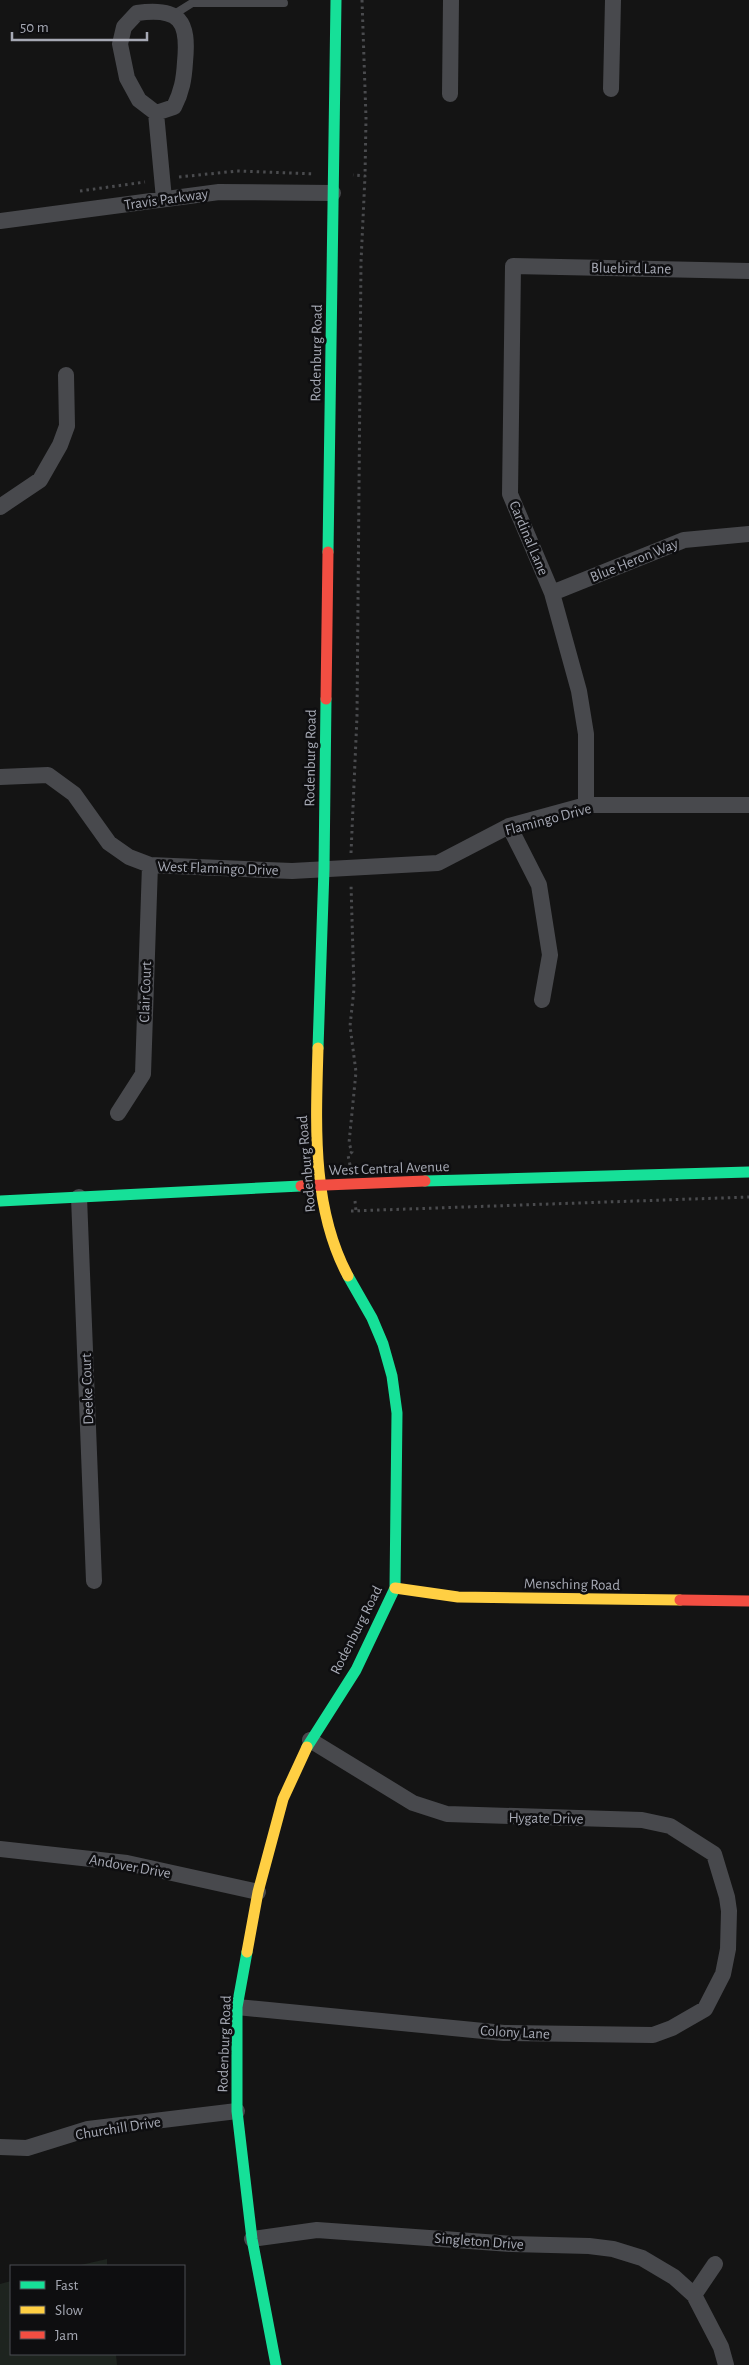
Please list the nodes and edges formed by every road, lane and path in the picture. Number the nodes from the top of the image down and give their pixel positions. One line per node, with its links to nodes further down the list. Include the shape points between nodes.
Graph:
1 (336, 0): 10 (street, Rodenburg Road)
2 (362, 0): 11 (path)
3 (451, 0): 8 (street)
4 (613, 0): 7 (street)
5 (284, 3): 6 (lane, via 192,2)
6 (173, 15): 9 (street, via 182,24 187,43 182,91 174,106); 9 (street, via 158,10 137,13 124,28 120,44 127,78 139,100)
7 (611, 89)
8 (450, 94)
9 (156, 113): 12 (street)
10 (334, 174): 11 (path); 12 (path, via 237,171); 14 (street, Rodenburg Road)
11 (365, 176): 27 (path)
12 (162, 179): 13 (path); 15 (street)
13 (77, 192)
14 (333, 193): 15 (street, Travis Parkway, via 219,192); 29 (street, Rodenburg Road)
15 (164, 199): 16 (street, Travis Parkway)
16 (0, 221)
17 (513, 266): 18 (street, Bluebird Lane); 22 (street, Cardinal Lane, via 510,494)
18 (749, 271)
19 (66, 375): 20 (street, via 67,426 60,445 40,480)
20 (0, 507)
21 (749, 534): 22 (street, Blue Heron Way, via 684,540)
22 (552, 593): 24 (street, Cardinal Lane, via 579,691 586,734)
23 (0, 777): 28 (street, West Flamingo Drive, via 48,775 74,794 109,844)
24 (586, 805): 25 (street, Flamingo Drive); 26 (street, Flamingo Drive)
25 (749, 805)
26 (508, 826): 29 (street, Flamingo Drive, via 438,863); 31 (street, via 539,885 550,955)
27 (352, 845)
28 (150, 865): 29 (street, West Flamingo Drive, via 292,871); 32 (street, Clair Court, via 143,1074)
29 (324, 869): 35 (street, Rodenburg Road, via 316,1112)
30 (352, 890): 33 (path, via 354,989 350,1026 356,1072 349,1143 352,1152)
31 (542, 1000)
32 (118, 1113)
33 (348, 1154)
34 (749, 1172): 35 (street, West Central Avenue)
35 (320, 1186): 36 (street, West Central Avenue); 41 (street, Rodenburg Road, via 326,1220 346,1273 372,1318 392,1376 397,1413)
36 (79, 1197): 38 (street, West Central Avenue); 40 (street, Deeke Court)
37 (749, 1197): 39 (path)
38 (0, 1201)
39 (351, 1211)
40 (94, 1581)
41 (395, 1588): 42 (street, Mensching Road, via 458,1597); 43 (street, Rodenburg Road, via 356,1670)
42 (749, 1601)
43 (310, 1740): 45 (street, Rodenburg Road, via 282,1799); 46 (street, Hygate Drive, via 413,1803 447,1814 642,1820 670,1826 714,1854 727,1897)
44 (0, 1850): 45 (street, Andover Drive, via 127,1863)
45 (258, 1892): 47 (street, Rodenburg Road)
46 (728, 1931): 47 (street, Colony Lane, via 723,1974 705,2009 653,2035 504,2033)
47 (237, 2008): 48 (street, Rodenburg Road)
48 (237, 2111): 49 (street, Churchill Drive, via 88,2129 27,2148); 50 (street, Rodenburg Road)
49 (0, 2148)
50 (252, 2239): 52 (street, Singleton Drive, via 317,2230 613,2249 642,2258 674,2277); 53 (street, Rodenburg Road)
51 (715, 2264): 52 (street)
52 (694, 2295): 54 (street, via 721,2347)
53 (276, 2365)
54 (726, 2365)

